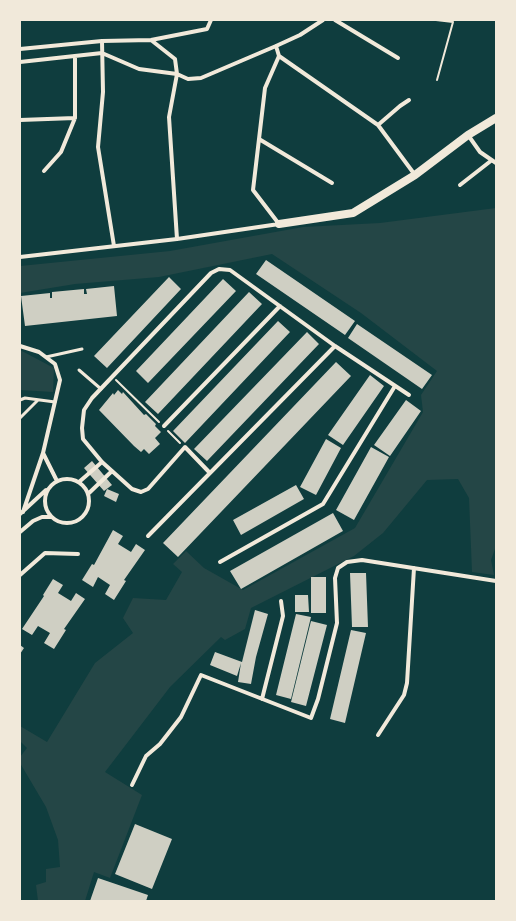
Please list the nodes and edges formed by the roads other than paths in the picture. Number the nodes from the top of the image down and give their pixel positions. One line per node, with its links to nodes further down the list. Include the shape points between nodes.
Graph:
1 (211, 20): 4 (street, via 207,29)
2 (323, 20): 6 (street)
3 (335, 20): 11 (street)
4 (151, 40): 5 (street); 13 (street, via 175,59)
5 (102, 41): 7 (street); 8 (street)
6 (276, 46): 9 (street); 13 (street, via 201,78 188,79)
7 (20, 49)
8 (102, 53): 10 (street); 13 (street, via 139,69); 28 (street, via 103,92 98,147)
9 (279, 56): 18 (street); 20 (street, via 265,88)
10 (75, 57): 12 (street); 15 (street)
11 (398, 58)
12 (20, 62)
13 (177, 74): 27 (street, via 169,117)
14 (409, 100): 18 (street)
15 (75, 118): 17 (street); 22 (street, via 61,152)
16 (496, 118): 19 (main road)
17 (20, 120)
18 (378, 125): 23 (street)
19 (468, 135): 21 (street, via 480,152); 23 (main road)
20 (259, 139): 24 (street); 26 (street, via 253,190)
21 (494, 161): 25 (street)
22 (44, 171)
23 (415, 175): 26 (main road, via 353,213)
24 (332, 183)
25 (460, 185)
26 (279, 224): 27 (street)
27 (177, 239): 28 (street)
28 (114, 246): 29 (street)
29 (20, 256)
30 (280, 306): 32 (street); 37 (street, via 230,270 219,269 211,273); 43 (street)
31 (20, 346): 34 (street)
32 (335, 346): 36 (street); 47 (street)
33 (82, 349): 34 (lane)
34 (46, 357): 41 (street, via 56,364 60,380)
35 (79, 370): 37 (lane)
36 (395, 386): 38 (street); 57 (street, via 323,504)
37 (100, 389): 45 (street, via 84,410 82,428 83,439)
38 (408, 395)
39 (20, 400): 40 (lane)
40 (38, 400): 41 (lane); 42 (lane)
41 (56, 402): 44 (street)
42 (20, 418)
43 (164, 426)
44 (44, 453): 48 (street); 52 (street)
45 (102, 462): 46 (street); 49 (street)
46 (112, 471): 47 (street, via 132,489 141,492 148,489 185,447); 51 (street)
47 (209, 472): 55 (street)
48 (57, 481): 49 (street, via 72,479); 50 (street)
49 (79, 482): 51 (street)
50 (49, 487): 52 (street); 53 (street, via 44,504)
51 (88, 494): 53 (street, via 88,508 78,520 64,523)
52 (21, 513)
53 (51, 517): 54 (street, via 33,521)
54 (20, 532)
55 (148, 536)
56 (78, 554): 59 (street, via 44,553)
57 (220, 562)
58 (414, 568): 60 (street); 62 (street, via 362,560 348,562 338,568 335,578 337,623 311,718); 63 (street, via 407,683 404,695)
59 (20, 575)
60 (496, 581)
61 (281, 601): 62 (street, via 283,616)
62 (262, 699): 64 (street, via 201,675 181,717 160,744 146,756)
63 (378, 735)
64 (132, 785)

